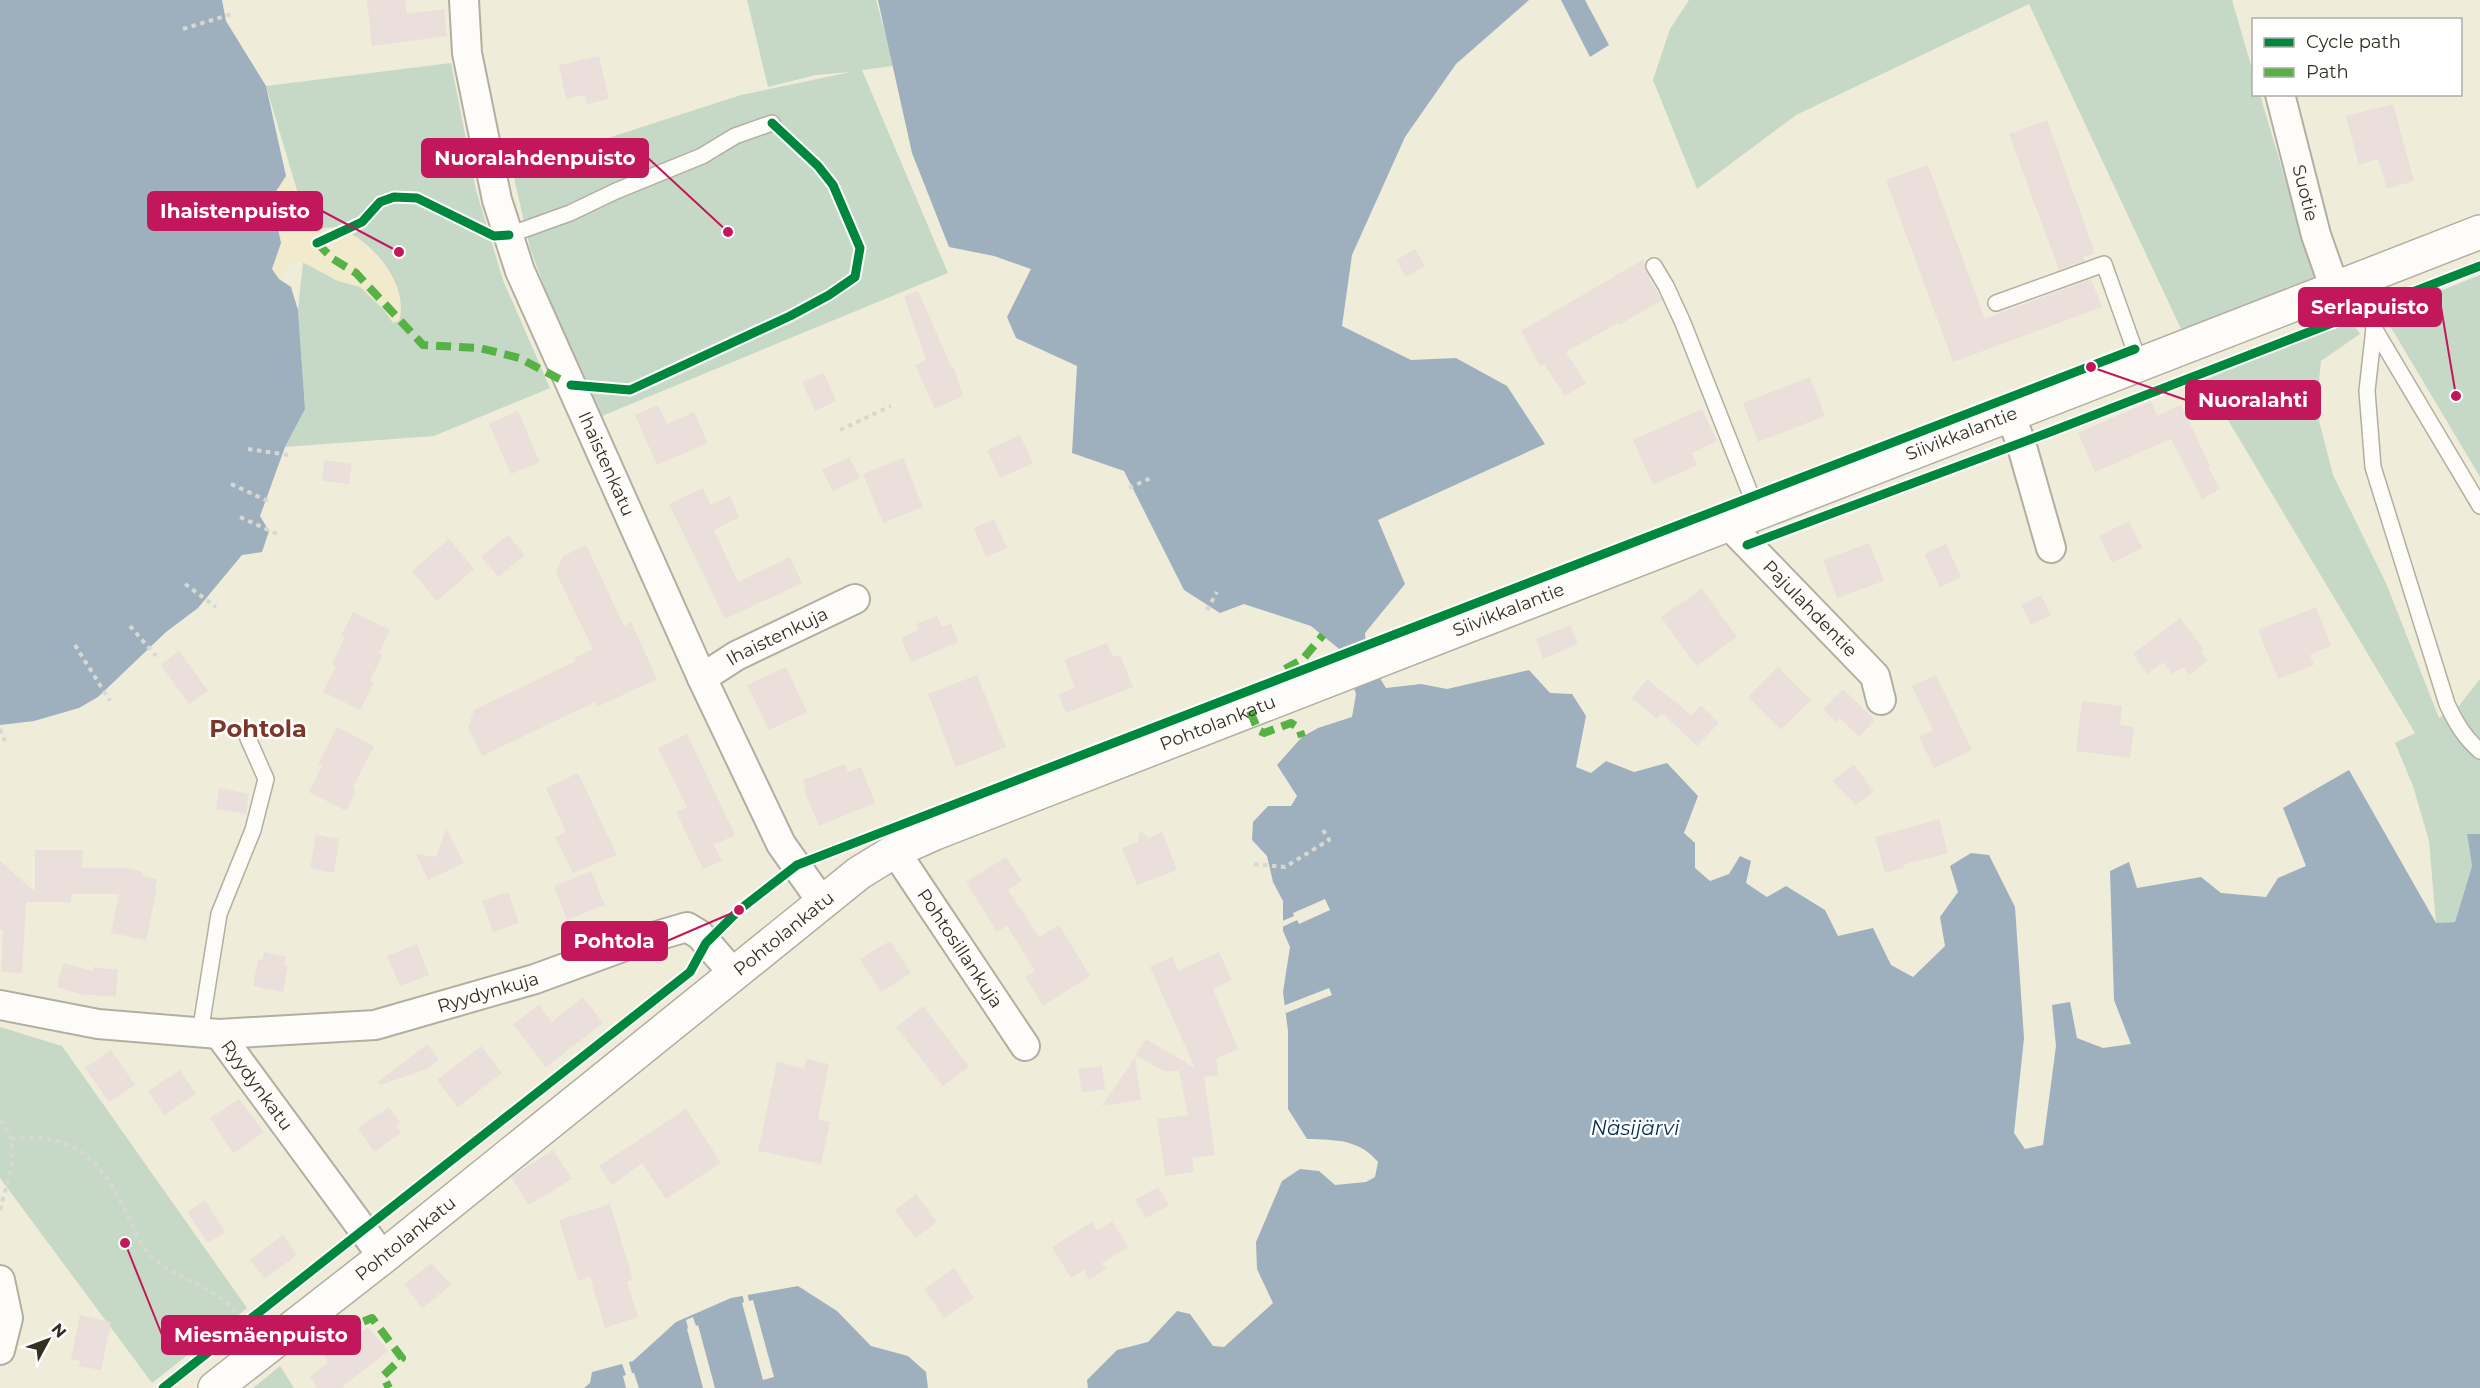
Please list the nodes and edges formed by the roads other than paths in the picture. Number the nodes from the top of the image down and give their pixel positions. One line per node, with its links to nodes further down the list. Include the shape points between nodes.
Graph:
1 (464, 0): 5 (street, Ihaistenkatu, via 467,53 497,200)
2 (2281, 96): 7 (street, Suotie, via 2316,235)
3 (772, 123): 5 (lane, via 735,136 702,156 570,213)
4 (2480, 232): 7 (main road, Siivikkalantie)
5 (508, 235): 17 (street, Ihaistenkatu, via 520,271)
6 (1654, 266): 13 (lane, via 1683,322)
7 (2346, 284): 9 (lane); 10 (main road, Siivikkalantie)
8 (1996, 303): 10 (lane, via 2104,264)
9 (2374, 328): 12 (lane); 20 (lane, via 2367,391 2373,467 2448,704 2462,732)
10 (2140, 365): 11 (main road, Siivikkalantie)
11 (2010, 415): 13 (main road, Siivikkalantie); 14 (street)
12 (2480, 506)
13 (1743, 519): 16 (main road, Siivikkalantie); 18 (street, Pajulahdentie, via 1875,676)
14 (2051, 548)
15 (855, 599): 17 (street, Ihaistenkuja, via 736,656)
16 (1443, 636): 21 (main road, Pohtolankatu)
17 (702, 678): 22 (street, Ihaistenkatu, via 782,844)
18 (1881, 700)
19 (247, 736): 25 (lane, via 266,779 253,830 219,914)
20 (2480, 751)
21 (895, 851): 22 (main road, Pohtolankatu); 26 (street, Pohtosillankuja)
22 (822, 902): 23 (main road, Pohtolankatu)
23 (734, 974): 25 (street, Ryydynkuja, via 700,935 687,927 535,979 375,1025); 27 (main road, Pohtolankatu)
24 (0, 1005): 25 (street, Ryydynkatu, via 98,1024)
25 (209, 1034): 27 (street, Ryydynkatu)
26 (1025, 1046)
27 (383, 1257): 30 (main road, Pohtolankatu)
28 (0, 1280): 29 (street, via 8,1318)
29 (0, 1350)
30 (215, 1388)

